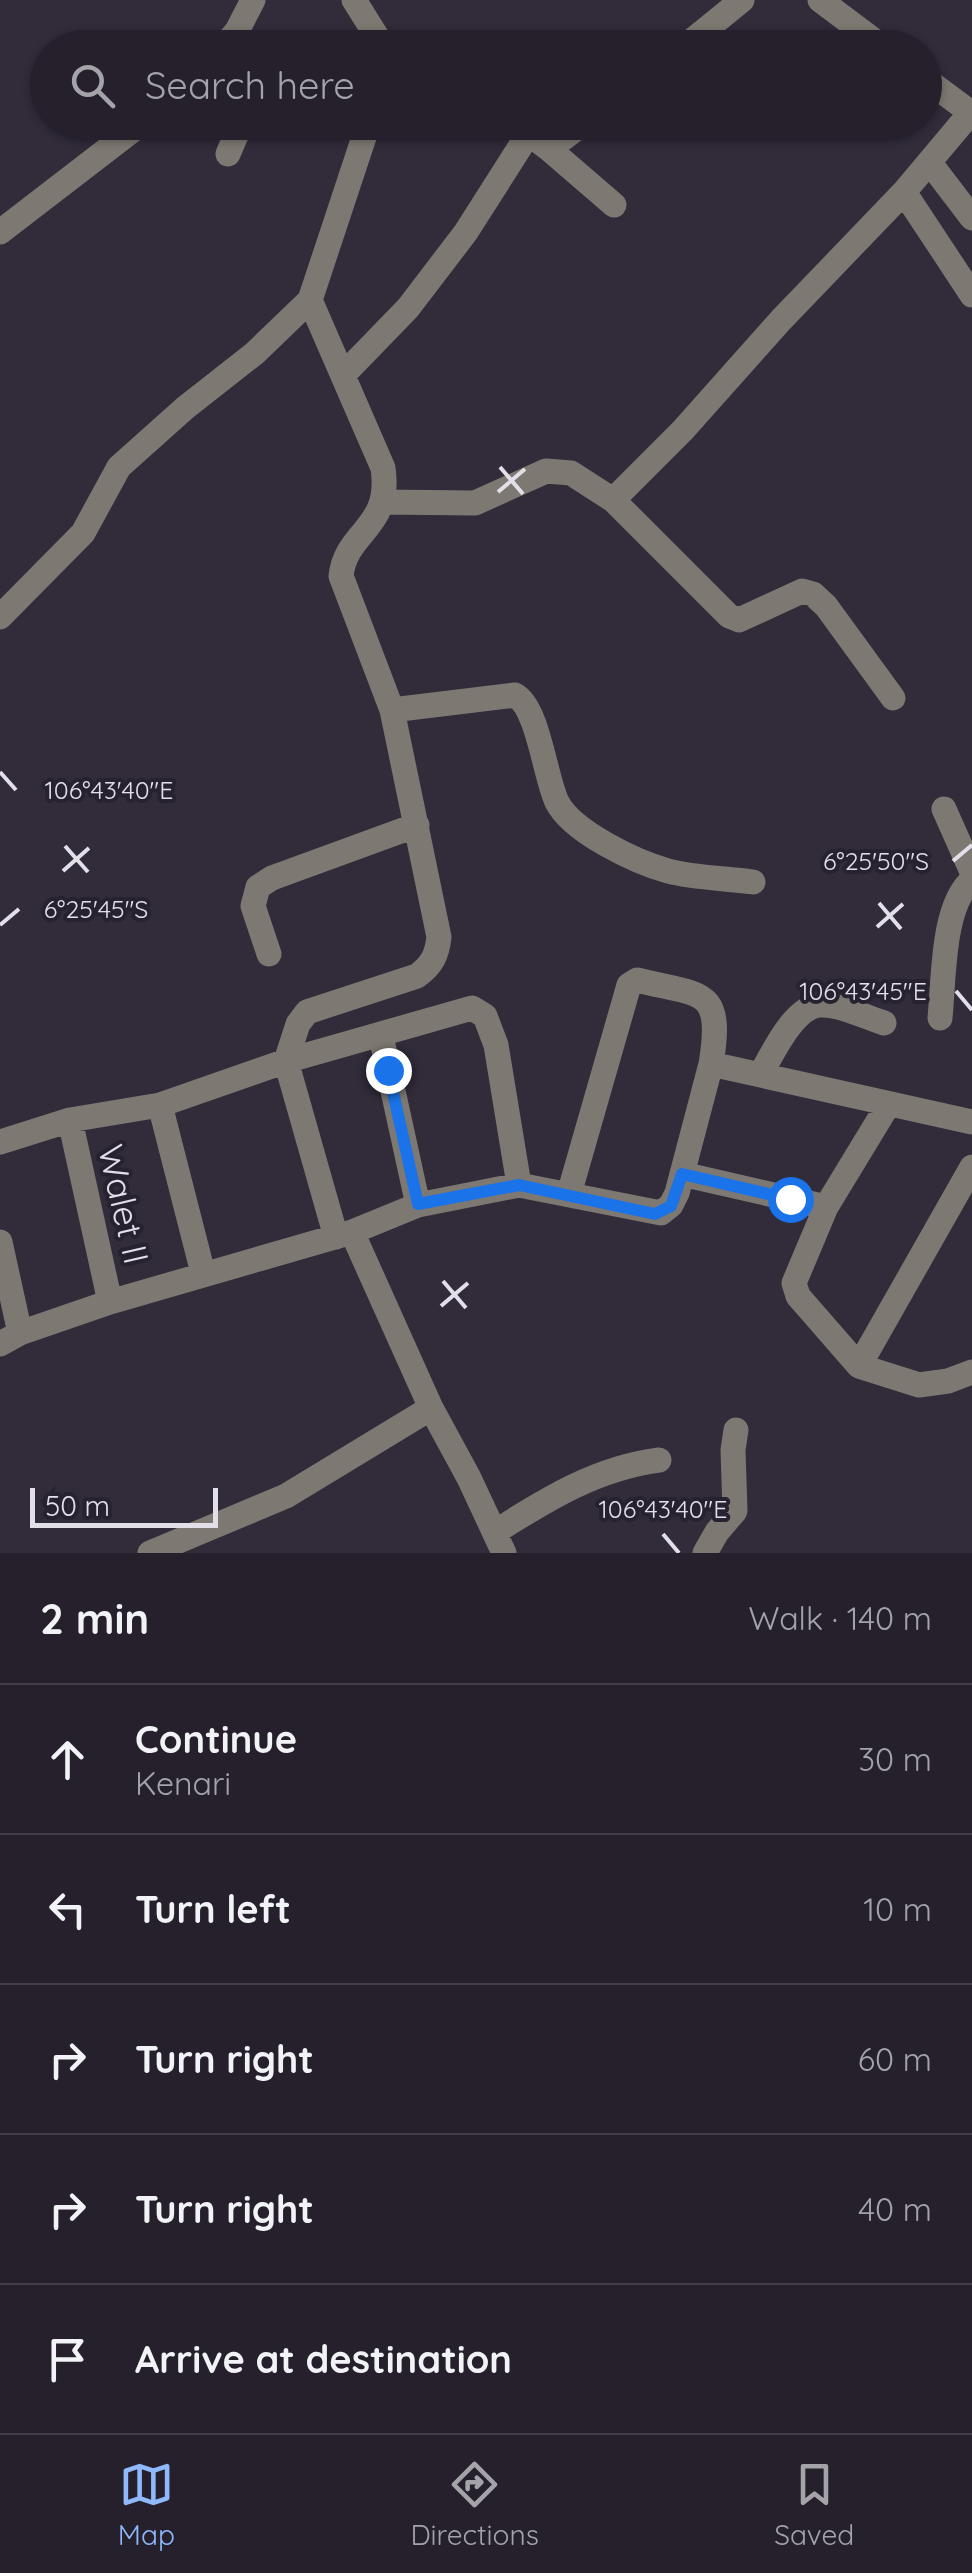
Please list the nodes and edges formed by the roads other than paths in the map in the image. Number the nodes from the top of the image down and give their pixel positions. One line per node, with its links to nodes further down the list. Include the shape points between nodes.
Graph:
1 (253, 0): 5 (street)
2 (354, 0): 6 (street)
3 (742, 0): 7 (street)
4 (820, 0): 8 (street)
5 (237, 30)
6 (373, 30)
7 (705, 30)
8 (860, 30)
9 (942, 91): 10 (street)
10 (971, 111): 17 (street)
11 (120, 140): 21 (street)
12 (234, 140): 16 (street)
13 (363, 140): 23 (street)
14 (530, 140): 24 (street, via 408,308)
15 (539, 140): 19 (street)
16 (228, 154)
17 (930, 163): 18 (street); 20 (street)
18 (904, 192): 22 (street); 25 (street)
19 (614, 205)
20 (972, 218)
21 (0, 232)
22 (972, 295)
23 (310, 300): 24 (street); 27 (street, via 118,467 83,532)
24 (344, 374): 26 (street, via 383,468)
25 (613, 500): 26 (street, via 558,470 474,502); 28 (street, via 729,616 739,620 802,591 813,594)
26 (382, 502): 29 (street, via 342,561 341,576)
27 (0, 617)
28 (892, 698)
29 (392, 710): 31 (street); 33 (street, via 515,695 527,707 557,801 585,832 661,868)
30 (944, 808): 32 (street)
31 (417, 825): 34 (street, via 258,887 253,906); 38 (street, via 437,915 437,953 417,976 307,1012)
32 (972, 876): 35 (street, via 950,920)
33 (753, 882)
34 (269, 954)
35 (940, 1018)
36 (884, 1023): 40 (street, via 819,1004 787,1029)
37 (381, 1036): 38 (street); 48 (street, via 472,1008 486,1016); 50 (street)
38 (286, 1061): 41 (street); 52 (street)
39 (711, 1064): 40 (street); 47 (street); 49 (street, via 716,1020 709,1002 633,981)
40 (761, 1074): 42 (street)
41 (160, 1105): 43 (street); 54 (street)
42 (888, 1105): 44 (street); 51 (street)
43 (70, 1120): 45 (street); 55 (street, Walet II)
44 (972, 1122)
45 (0, 1142)
46 (972, 1167): 57 (street)
47 (682, 1174): 49 (street, via 671,1206 655,1214); 51 (street)
48 (519, 1185): 49 (street); 50 (street)
49 (569, 1194)
50 (418, 1204): 52 (street)
51 (826, 1207): 57 (street, via 794,1283)
52 (344, 1234): 54 (street); 59 (street)
53 (0, 1242): 56 (street)
54 (203, 1272): 55 (street)
55 (110, 1302): 56 (street)
56 (10, 1339)
57 (859, 1366): 58 (street, via 919,1385)
58 (972, 1372)
59 (430, 1408): 62 (street); 63 (street, via 286,1496)
60 (736, 1430): 64 (street, via 735,1512)
61 (659, 1460): 62 (street, via 604,1471 538,1505)
62 (500, 1542)
63 (150, 1553)
64 (705, 1553)

